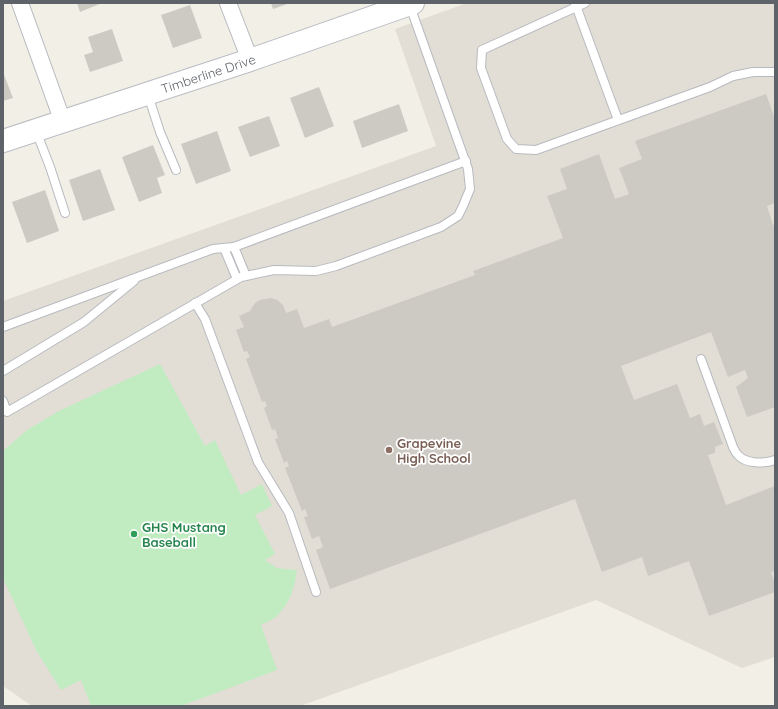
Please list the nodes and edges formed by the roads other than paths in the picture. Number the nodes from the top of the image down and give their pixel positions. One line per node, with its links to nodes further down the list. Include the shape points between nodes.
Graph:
1 (20, 3): 10 (street)
2 (228, 3): 6 (street)
3 (586, 3): 5 (lane)
4 (411, 4): 6 (street, Timberline Drive); 13 (lane)
5 (576, 5): 9 (lane); 9 (lane, via 482,50 481,68 507,139 516,149 536,150)
6 (250, 60): 8 (street, Timberline Drive)
7 (775, 72): 9 (lane, via 753,72 734,76)
8 (148, 94): 10 (street, Timberline Drive); 14 (lane)
9 (618, 120)
10 (63, 122): 11 (street, Timberline Drive)
11 (35, 131): 12 (street, Timberline Drive); 15 (lane)
12 (3, 141)
13 (466, 161): 16 (lane); 19 (lane, via 470,190 458,216 441,228 316,271 274,270)
14 (176, 170)
15 (65, 213)
16 (234, 247): 17 (lane); 19 (lane)
17 (224, 248): 18 (lane, via 213,249); 20 (lane)
18 (139, 276): 22 (lane); 24 (lane, via 84,322)
19 (246, 276): 20 (lane)
20 (237, 279): 21 (lane)
21 (196, 303): 26 (lane); 28 (lane, via 205,319 258,462 289,513)
22 (3, 326)
23 (701, 359): 27 (lane, via 737,455 744,460 757,462)
24 (3, 371)
25 (3, 401): 26 (lane)
26 (5, 413)
27 (775, 460)
28 (316, 592)

